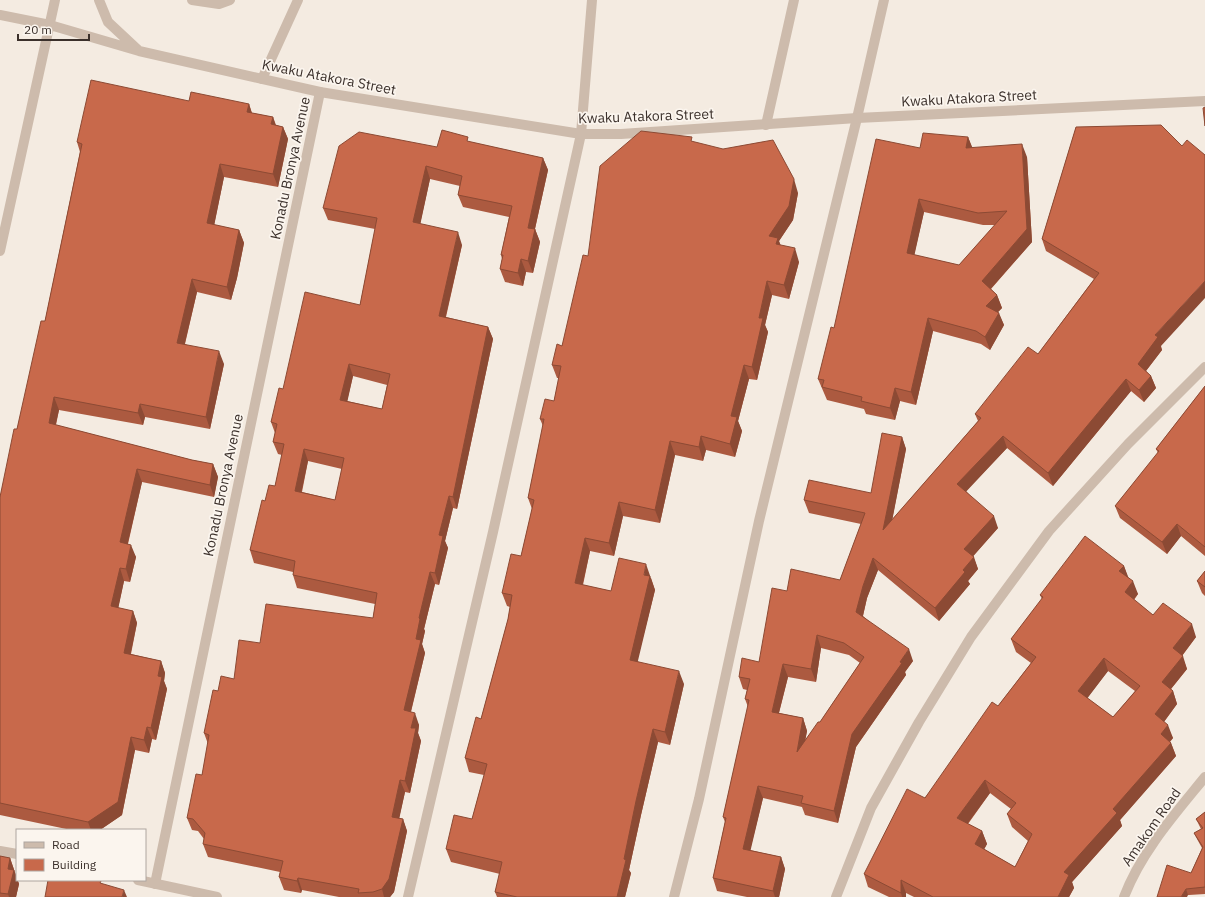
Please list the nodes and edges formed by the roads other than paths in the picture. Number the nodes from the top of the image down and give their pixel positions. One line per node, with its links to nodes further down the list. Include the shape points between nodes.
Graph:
1 (55, 0): 10 (street)
2 (99, 0): 11 (street, via 108,22)
3 (192, 0): 4 (street, via 219,4)
4 (230, 0)
5 (298, 0): 12 (street)
6 (592, 0): 17 (street)
7 (794, 0): 16 (street)
8 (884, 0): 15 (street)
9 (0, 15): 10 (street, Kwaku Atakora Street)
10 (50, 25): 11 (street, Kwaku Atakora Street); 18 (street)
11 (139, 51): 12 (street, Kwaku Atakora Street)
12 (262, 79): 13 (street, Kwaku Atakora Street)
13 (320, 92): 17 (street, Kwaku Atakora Street); 24 (street, Konadu Bronya Avenue)
14 (1205, 101): 15 (street, Kwaku Atakora Street)
15 (857, 118): 16 (street, Kwaku Atakora Street); 27 (street, via 759,522 699,799)
16 (766, 125): 17 (street, Kwaku Atakora Street)
17 (581, 134): 26 (street, via 493,532)
18 (0, 251)
19 (1205, 367): 28 (street, via 1128,444 1049,530 971,637 871,808)
20 (1205, 777): 29 (street, Amakom Road, via 1162,832 1130,881)
21 (0, 851): 22 (street)
22 (16, 854)
23 (142, 881): 24 (street)
24 (155, 884): 25 (street)
25 (217, 897)
26 (408, 897)
27 (674, 897)
28 (836, 897)
29 (1124, 897)

